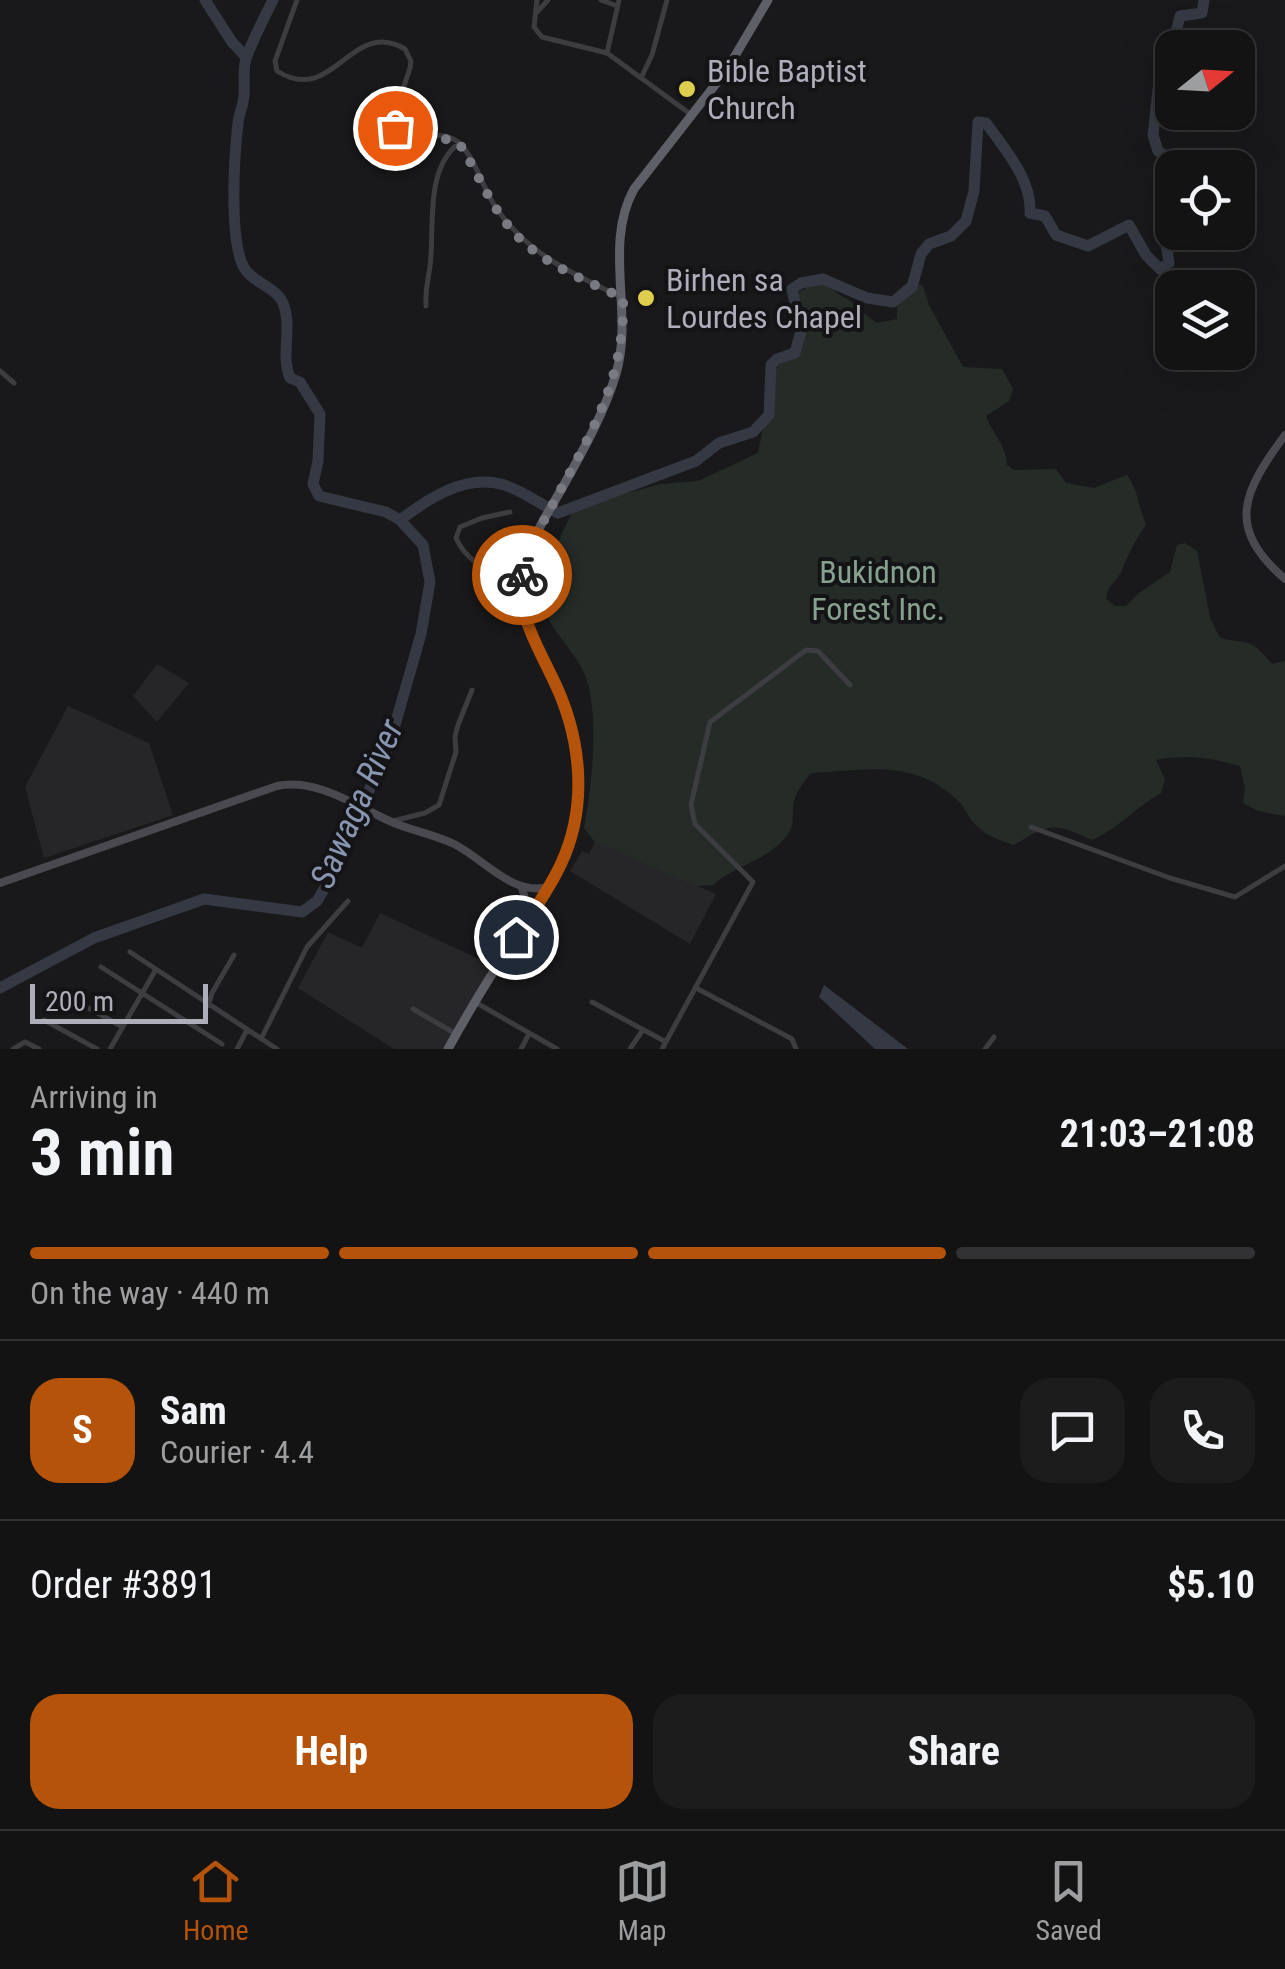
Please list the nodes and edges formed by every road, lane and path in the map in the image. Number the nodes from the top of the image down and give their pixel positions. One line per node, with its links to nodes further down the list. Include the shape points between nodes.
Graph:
1 (297, 0): 12 (street, via 277,71 319,78 366,44 400,46 411,62 393,115 395,128 406,136)
2 (536, 0): 8 (street)
3 (548, 0): 8 (street)
4 (601, 0): 7 (street)
5 (667, 0): 10 (street)
6 (768, 0): 11 (highway)
7 (618, 3): 9 (street)
8 (535, 14): 9 (street, via 534,28 542,37)
9 (606, 53): 10 (street)
10 (641, 78): 11 (street)
11 (693, 116): 13 (highway, via 623,210)
12 (459, 143): 13 (street, via 522,241); 14 (street, via 444,160 436,192)
13 (623, 298): 20 (highway, via 617,372 531,545 521,580)
14 (426, 306)
15 (0, 370): 16 (street)
16 (14, 383)
17 (1285, 435): 19 (main road, via 1258,474 1246,516 1253,544)
18 (510, 512): 20 (street, via 460,527 456,538)
19 (1285, 579)
20 (523, 612): 27 (highway, via 564,705 578,763 574,828)
21 (850, 686): 35 (street, via 818,651 806,650 710,722 692,814 752,884)
22 (472, 690): 23 (street, via 439,805)
23 (386, 819): 26 (main road, via 300,784 277,786); 28 (main road, via 454,844)
24 (1030, 827): 25 (street, via 1232,897)
25 (1285, 866)
26 (0, 884)
27 (550, 886): 28 (main road); 30 (highway)
28 (522, 888): 30 (main road)
29 (348, 901): 49 (street, via 306,948)
30 (530, 916): 38 (highway)
31 (130, 952): 34 (street)
32 (234, 955): 40 (street)
33 (101, 967): 37 (street)
34 (155, 972): 37 (street); 40 (street)
35 (698, 989): 51 (street); 52 (street)
36 (63, 994): 43 (street)
37 (142, 994): 43 (street); 50 (street)
38 (475, 1002): 46 (highway); 47 (street)
39 (592, 1002): 45 (street)
40 (208, 1006): 44 (street)
41 (412, 1010): 46 (street)
42 (44, 1020): 55 (street)
43 (121, 1026): 56 (street)
44 (246, 1030): 49 (street); 57 (street)
45 (643, 1030): 51 (street); 62 (street)
46 (456, 1034): 59 (highway)
47 (528, 1034): 60 (street); 61 (street)
48 (994, 1037): 63 (street)
49 (262, 1040): 58 (street)
50 (222, 1044)
51 (664, 1045)
52 (796, 1046)
53 (13, 1049): 54 (street, via 26,1042)
54 (39, 1049)
55 (97, 1049)
56 (110, 1049)
57 (236, 1049)
58 (277, 1049)
59 (448, 1049)
60 (521, 1049)
61 (557, 1049)
62 (630, 1049)
63 (985, 1049)

